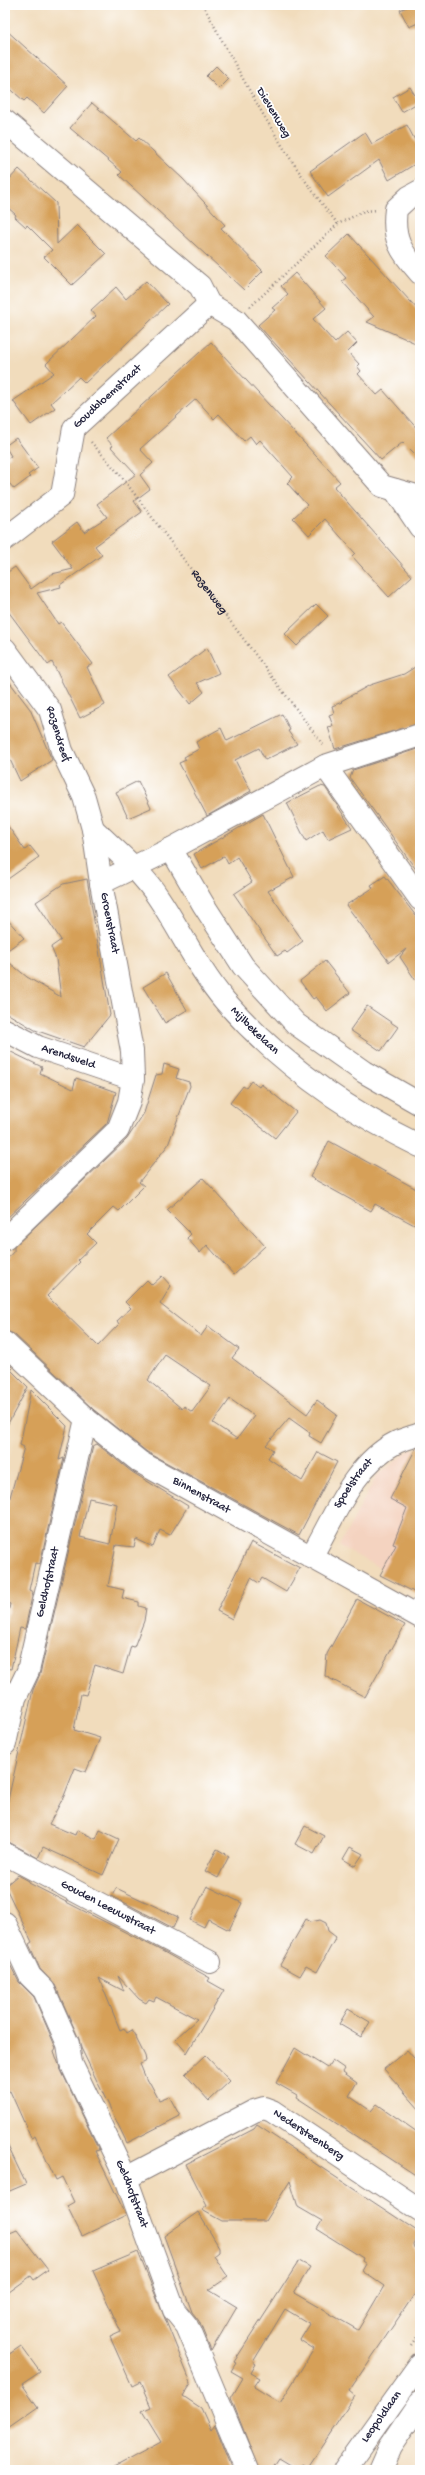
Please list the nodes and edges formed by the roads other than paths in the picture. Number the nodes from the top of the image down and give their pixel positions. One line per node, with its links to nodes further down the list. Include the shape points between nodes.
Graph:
1 (5, 121): 4 (street, via 200,286)
2 (420, 191): 3 (street, via 396,209 395,232 403,255)
3 (420, 273)
4 (209, 304): 5 (street, via 236,320 382,486); 8 (street, Goudbloemstraat, via 74,428 62,495)
5 (395, 490): 6 (street); 7 (street)
6 (420, 497)
7 (420, 527)
8 (5, 539)
9 (5, 649): 12 (street, Rozendreef, via 50,710 62,751 84,797)
10 (420, 735): 11 (street, Groenstraat)
11 (331, 764): 13 (street, Groenstraat); 16 (street)
12 (93, 829): 14 (street); 15 (street, Rozendreef)
13 (171, 849): 14 (street, Groenstraat); 19 (street, via 243,966 296,1024 364,1072)
14 (134, 868): 15 (street, Groenstraat); 20 (street, Mijlbekelaan, via 158,897 185,945 225,1000 280,1057 335,1098)
15 (101, 884): 18 (street, Groenstraat, via 132,1050)
16 (420, 899)
17 (5, 1030): 18 (street, Arendsveld, via 38,1047)
18 (133, 1079): 21 (street, Groenstraat, via 129,1102 118,1130)
19 (420, 1104)
20 (420, 1146)
21 (5, 1239)
22 (5, 1343): 23 (street, Binnenstraat)
23 (86, 1419): 25 (street, Binnenstraat, via 140,1462); 27 (street, Geldhofstraat, via 28,1672 15,1698)
24 (420, 1434): 25 (street, Spoelstraat, via 396,1442 374,1458 350,1488)
25 (311, 1557): 26 (street, Binnenstraat)
26 (420, 1617)
27 (5, 1744)
28 (5, 1854): 30 (street, Gouden Leeuwstraat)
29 (5, 1923): 31 (street, Geldhofstraat, via 30,1976 44,1990 68,2044 71,2063)
30 (210, 1962)
31 (126, 2178): 32 (street, Nedersteenberg, via 264,2108); 35 (street, Geldhofstraat, via 174,2310 187,2326)
32 (420, 2210)
33 (420, 2364): 36 (street, Leopoldlaan)
34 (420, 2403): 37 (street, Leopoldlaan, via 390,2447)
35 (247, 2470)
36 (344, 2470)
37 (380, 2470)

